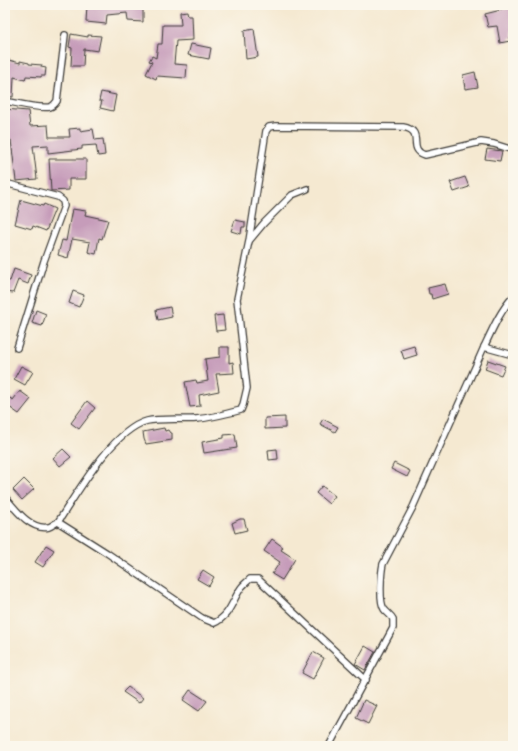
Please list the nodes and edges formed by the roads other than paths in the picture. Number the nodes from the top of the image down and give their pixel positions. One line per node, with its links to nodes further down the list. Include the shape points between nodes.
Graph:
1 (65, 35): 2 (street, via 57,101 54,105 50,107)
2 (5, 100)
3 (513, 150): 6 (street, via 481,142 425,155 417,150 411,128 403,127 269,128 266,131)
4 (5, 183): 9 (street, via 58,197 64,206 44,260)
5 (307, 189): 6 (street, via 292,195)
6 (249, 241): 12 (street, via 237,299 247,388 241,410 198,419 148,421 136,426 123,435 97,463)
7 (513, 297): 8 (street)
8 (484, 347): 10 (street); 13 (street, via 413,507 383,564 382,602 394,623)
9 (18, 348)
10 (513, 355)
11 (5, 497): 12 (street, via 26,521 48,527)
12 (58, 522): 13 (street, via 202,618 214,623 222,620 228,613 242,587 250,579 258,580)
13 (366, 680): 14 (street)
14 (329, 746)

